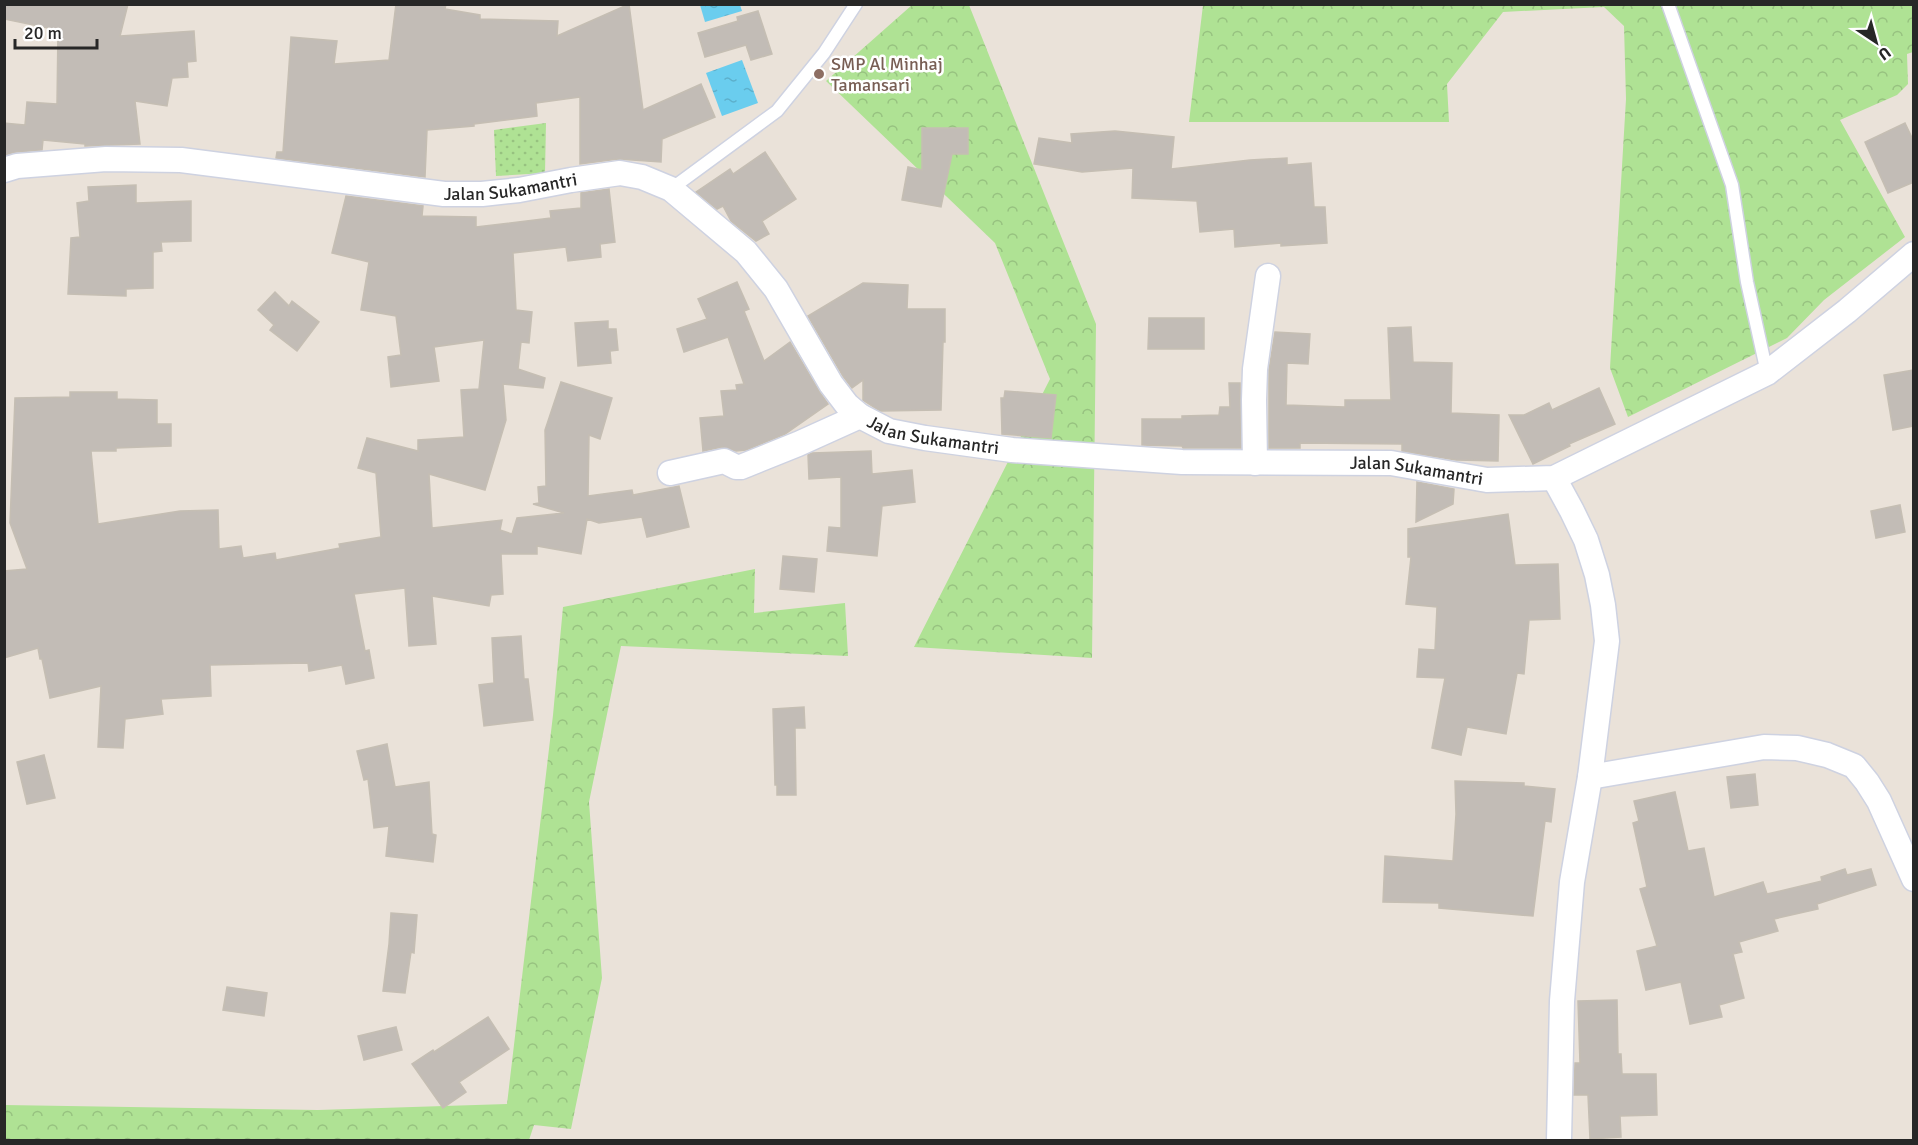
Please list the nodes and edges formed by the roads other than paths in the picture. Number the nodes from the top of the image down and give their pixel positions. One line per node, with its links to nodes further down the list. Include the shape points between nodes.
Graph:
1 (856, 4): 4 (lane, via 824,53 777,111)
2 (1668, 4): 7 (lane, via 1732,185 1747,282)
3 (4, 170): 4 (street, Jalan Sukamantri, via 106,159 181,160 444,194 519,190 620,173)
4 (671, 189): 8 (street, Jalan Sukamantri, via 746,252 776,289 831,384)
5 (1914, 254): 7 (street, Jalan Sukamantri)
6 (1268, 276): 9 (street, via 1256,369)
7 (1767, 373): 11 (street, Jalan Sukamantri)
8 (860, 416): 9 (street, Jalan Sukamantri, via 889,431 1012,450); 10 (street, via 741,467 724,460)
9 (1255, 463): 11 (street, Jalan Sukamantri, via 1391,463 1487,480)
10 (670, 473)
11 (1554, 478): 12 (street, via 1586,540 1597,575 1608,641)
12 (1590, 777): 13 (street, via 1764,747 1797,748 1827,755 1854,766 1867,782); 14 (street, via 1567,938)
13 (1914, 879)
14 (1559, 1140)

